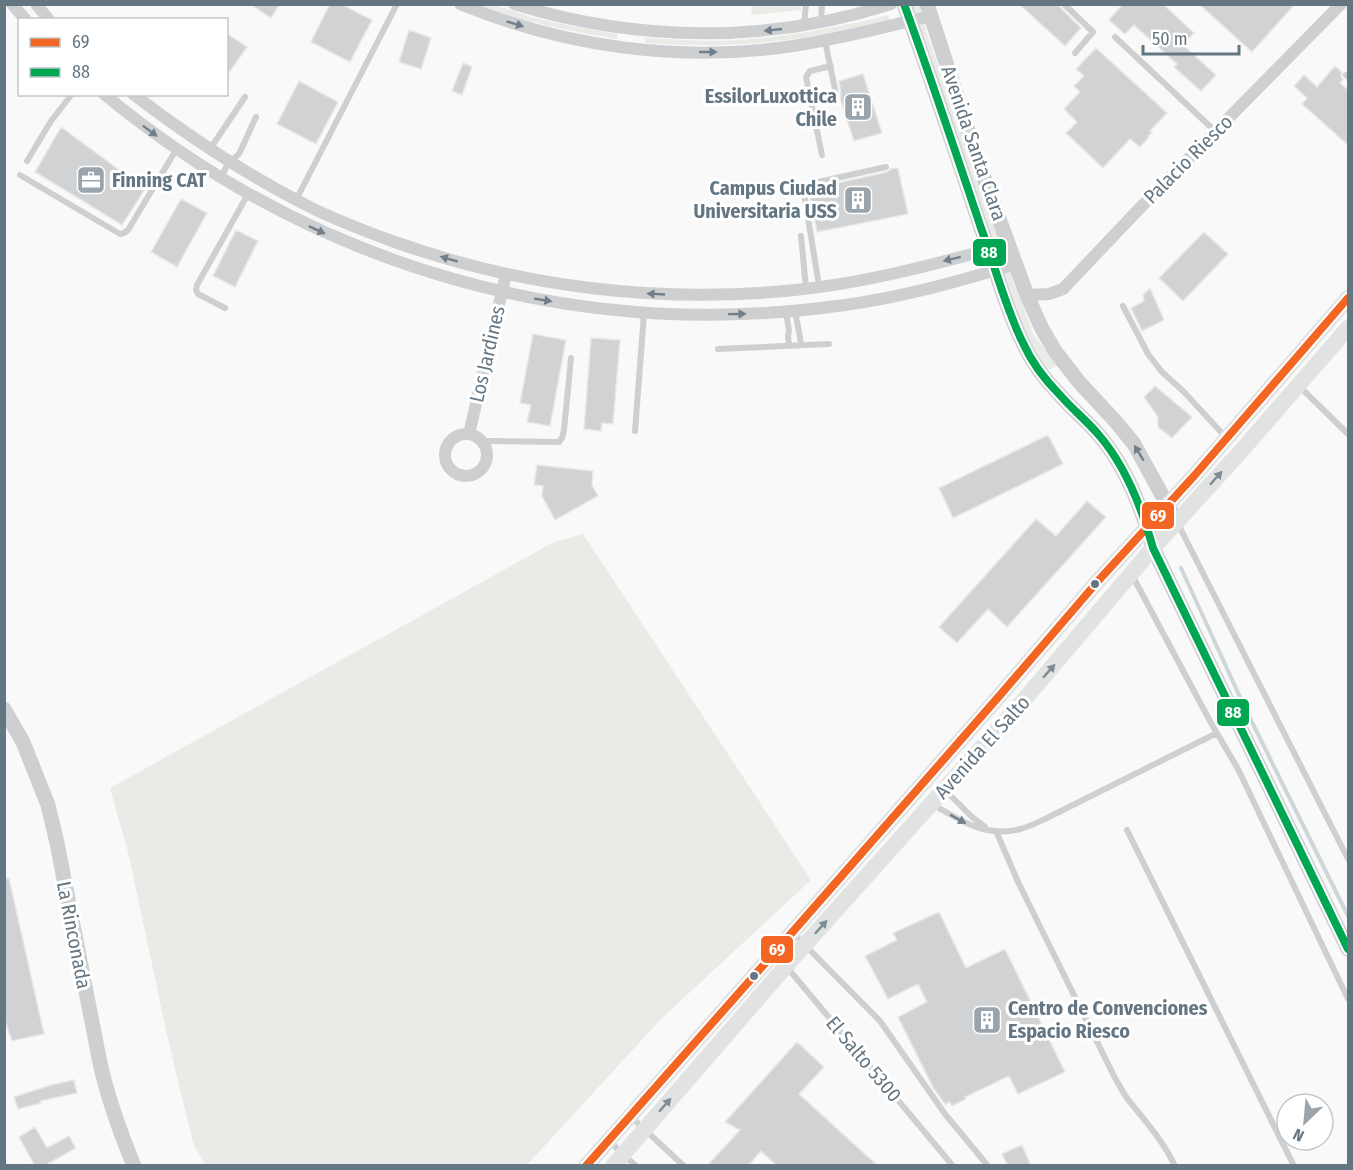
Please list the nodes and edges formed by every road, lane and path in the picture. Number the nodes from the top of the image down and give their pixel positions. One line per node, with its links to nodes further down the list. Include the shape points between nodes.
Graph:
1 (12, 4): 13 (street)
2 (36, 4): 14 (street)
3 (397, 4): 43 (lane)
4 (460, 4): 22 (street, one-way to 22, via 526,27)
5 (514, 4): 18 (street)
6 (806, 4): 17 (lane)
7 (822, 4): 16 (lane)
8 (891, 4): 16 (street)
9 (904, 4): 15 (street, Avenida Santa Clara)
10 (1064, 4): 24 (lane, via 1093,32)
11 (1341, 4): 32 (street, Palacio Riesco)
12 (929, 10): 15 (street); 46 (street, Avenida Santa Clara)
13 (24, 18)
14 (47, 18)
15 (910, 21): 21 (street); 47 (street, Avenida Santa Clara)
16 (821, 22): 17 (street)
17 (804, 26): 19 (street, one-way to 19, via 727,33)
18 (623, 29): 19 (street); 22 (street)
19 (643, 31): 23 (street)
20 (1115, 37): 32 (lane)
21 (825, 41): 23 (street, one-way to 21, via 737,51); 25 (lane)
22 (621, 47): 23 (street)
23 (642, 49)
24 (1075, 53)
25 (831, 66): 26 (lane); 35 (lane, via 810,71 806,77)
26 (836, 94)
27 (70, 96): 36 (lane)
28 (106, 96): 34 (street, one-way to 34)
29 (136, 96): 33 (street)
30 (245, 97): 33 (lane)
31 (256, 117): 37 (lane, via 239,154)
32 (1216, 132): 55 (street, Palacio Riesco, via 1063,289)
33 (210, 149): 37 (street)
34 (176, 150): 39 (lane, via 128,230 120,234); 40 (street)
35 (822, 155)
36 (27, 161)
37 (229, 162): 40 (lane); 41 (street)
38 (886, 167): 51 (lane, via 805,186)
39 (20, 175)
40 (221, 178): 42 (street)
41 (270, 186): 43 (street); 44 (street, via 261,191)
42 (248, 194): 44 (street); 58 (lane, via 197,285 198,294)
43 (296, 200): 50 (street, one-way to 43, via 398,243)
44 (263, 203): 53 (street, one-way to 53, via 372,253)
45 (801, 236): 52 (lane)
46 (1009, 244): 47 (street); 48 (street, Avenida Santa Clara)
47 (989, 249): 49 (street, Avenida Santa Clara); 51 (street, one-way to 51)
48 (1016, 264): 49 (street); 55 (street, Avenida Santa Clara)
49 (996, 271): 59 (street, via 879,300); 75 (street, Avenida Santa Clara, via 1029,354 1060,396 1106,444 1126,477)
50 (506, 273): 53 (street, Los Jardines); 54 (street, one-way to 50, via 648,294 580,287)
51 (819, 286): 52 (street)
52 (802, 289): 54 (street); 59 (street, via 794,298)
53 (501, 292): 60 (street, one-way to 60); 69 (street, Los Jardines)
54 (778, 292): 59 (street)
55 (1027, 295): 73 (street, Avenida Santa Clara, one-way to 55, via 1125,432 1055,351)
56 (1348, 298): 71 (main road, Avenida El Salto)
57 (1123, 306): 71 (lane, via 1162,372)
58 (225, 308)
59 (791, 311): 60 (street, one-way to 59); 63 (lane); 64 (lane)
60 (644, 312): 68 (lane)
61 (1348, 328): 67 (main road, Avenida El Salto)
62 (828, 344): 63 (lane)
63 (801, 345): 64 (lane)
64 (789, 346): 65 (lane)
65 (718, 349)
66 (570, 358): 72 (lane, via 564,430 559,442)
67 (1299, 385): 70 (lane); 74 (main road, Avenida El Salto, one-way to 67)
68 (635, 431)
69 (469, 434): 72 (street); 72 (street, via 456,436 446,445 444,452 450,471 463,477 477,474 486,462)
70 (1348, 434)
71 (1228, 437): 73 (main road, Avenida El Salto)
72 (482, 441)
73 (1168, 504): 74 (street, Avenida Santa Clara); 75 (main road, Avenida El Salto)
74 (1177, 521): 76 (main road, Avenida El Salto); 85 (lane)
75 (1147, 526): 76 (street, Avenida Santa Clara); 86 (main road, Avenida El Salto)
76 (1153, 548): 77 (main road, Avenida El Salto); 88 (street, Avenida Santa Clara)
77 (1131, 574): 79 (lane); 80 (main road, Avenida El Salto, one-way to 77)
78 (4, 709): 96 (street, La Rinconada, via 23,742 48,805 107,1095)
79 (1217, 733): 84 (lane, via 1047,818 1022,829); 90 (lane)
80 (944, 789): 81 (main road, Avenida El Salto); 82 (lane)
81 (931, 804): 82 (lane, one-way to 82, via 969,825); 87 (main road, Avenida El Salto, one-way to 81)
82 (987, 830): 84 (lane)
83 (1126, 830): 101 (lane)
84 (996, 831): 100 (lane, via 1115,1078)
85 (1348, 860)
86 (792, 933): 87 (lane); 89 (main road, Avenida El Salto)
87 (805, 945): 89 (main road, Avenida El Salto); 99 (lane, via 880,1021 945,1114)
88 (1348, 950)
89 (780, 959): 91 (main road, Avenida El Salto); 92 (main road, Avenida El Salto, one-way to 89); 98 (lane, El Salto 5300)
90 (1348, 999)
91 (630, 1116): 92 (lane); 93 (main road, Avenida El Salto)
92 (645, 1129): 94 (main road, Avenida El Salto); 95 (lane)
93 (608, 1140): 94 (lane); 97 (main road, Avenida El Salto)
94 (624, 1162)
95 (682, 1165)
96 (134, 1166)
97 (586, 1166)
98 (954, 1166)
99 (988, 1166)
100 (1175, 1166)
101 (1294, 1166)

